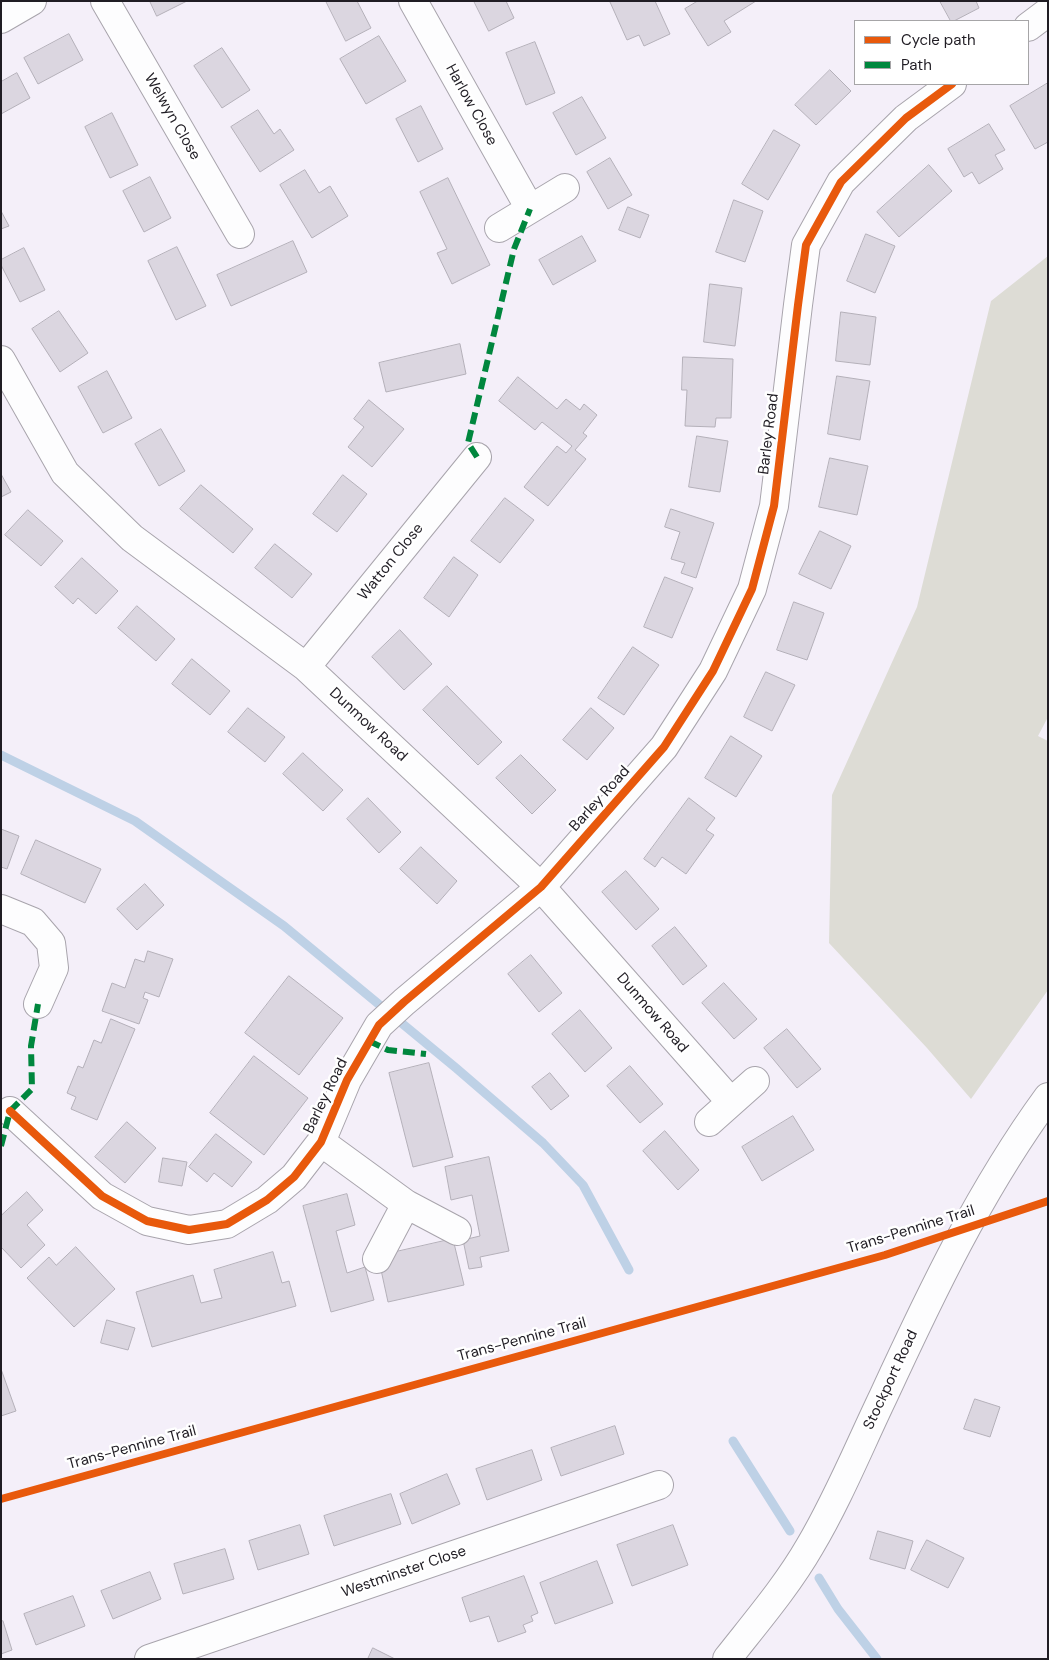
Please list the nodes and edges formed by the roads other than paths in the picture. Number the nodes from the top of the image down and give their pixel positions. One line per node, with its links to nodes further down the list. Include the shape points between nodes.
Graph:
1 (105, 1): 9 (street, Welwyn Close)
2 (413, 1): 7 (street, Harlow Close)
3 (1048, 12): 4 (street)
4 (1029, 26)
5 (951, 85): 13 (street, Barley Road, via 906,118 841,182 806,245 774,506 752,589 713,670 664,748)
6 (565, 188): 7 (street)
7 (530, 209): 8 (street)
8 (499, 228)
9 (240, 234)
10 (1, 360): 12 (street, Dunmow Road, via 65,474 132,538)
11 (477, 457): 12 (street, Watton Close)
12 (306, 667): 13 (street, Dunmow Road)
13 (541, 887): 18 (street, Dunmow Road); 21 (street, Barley Road, via 379,1025 347,1080)
14 (1, 909): 15 (street, via 33,922 51,943 54,968)
15 (38, 1004)
16 (755, 1081): 18 (street)
17 (1048, 1097): 27 (street, Stockport Road, via 975,1210 810,1547 771,1604)
18 (731, 1102): 20 (street)
19 (10, 1111): 21 (street, Barley Road, via 102,1196 146,1221 189,1230 228,1224 267,1200 294,1177)
20 (709, 1122)
21 (321, 1142): 22 (street, Barley Road)
22 (406, 1204): 23 (street, Barley Road); 24 (street)
23 (457, 1231)
24 (377, 1259)
25 (659, 1485): 26 (street, Westminster Close)
26 (149, 1659)
27 (727, 1659)

